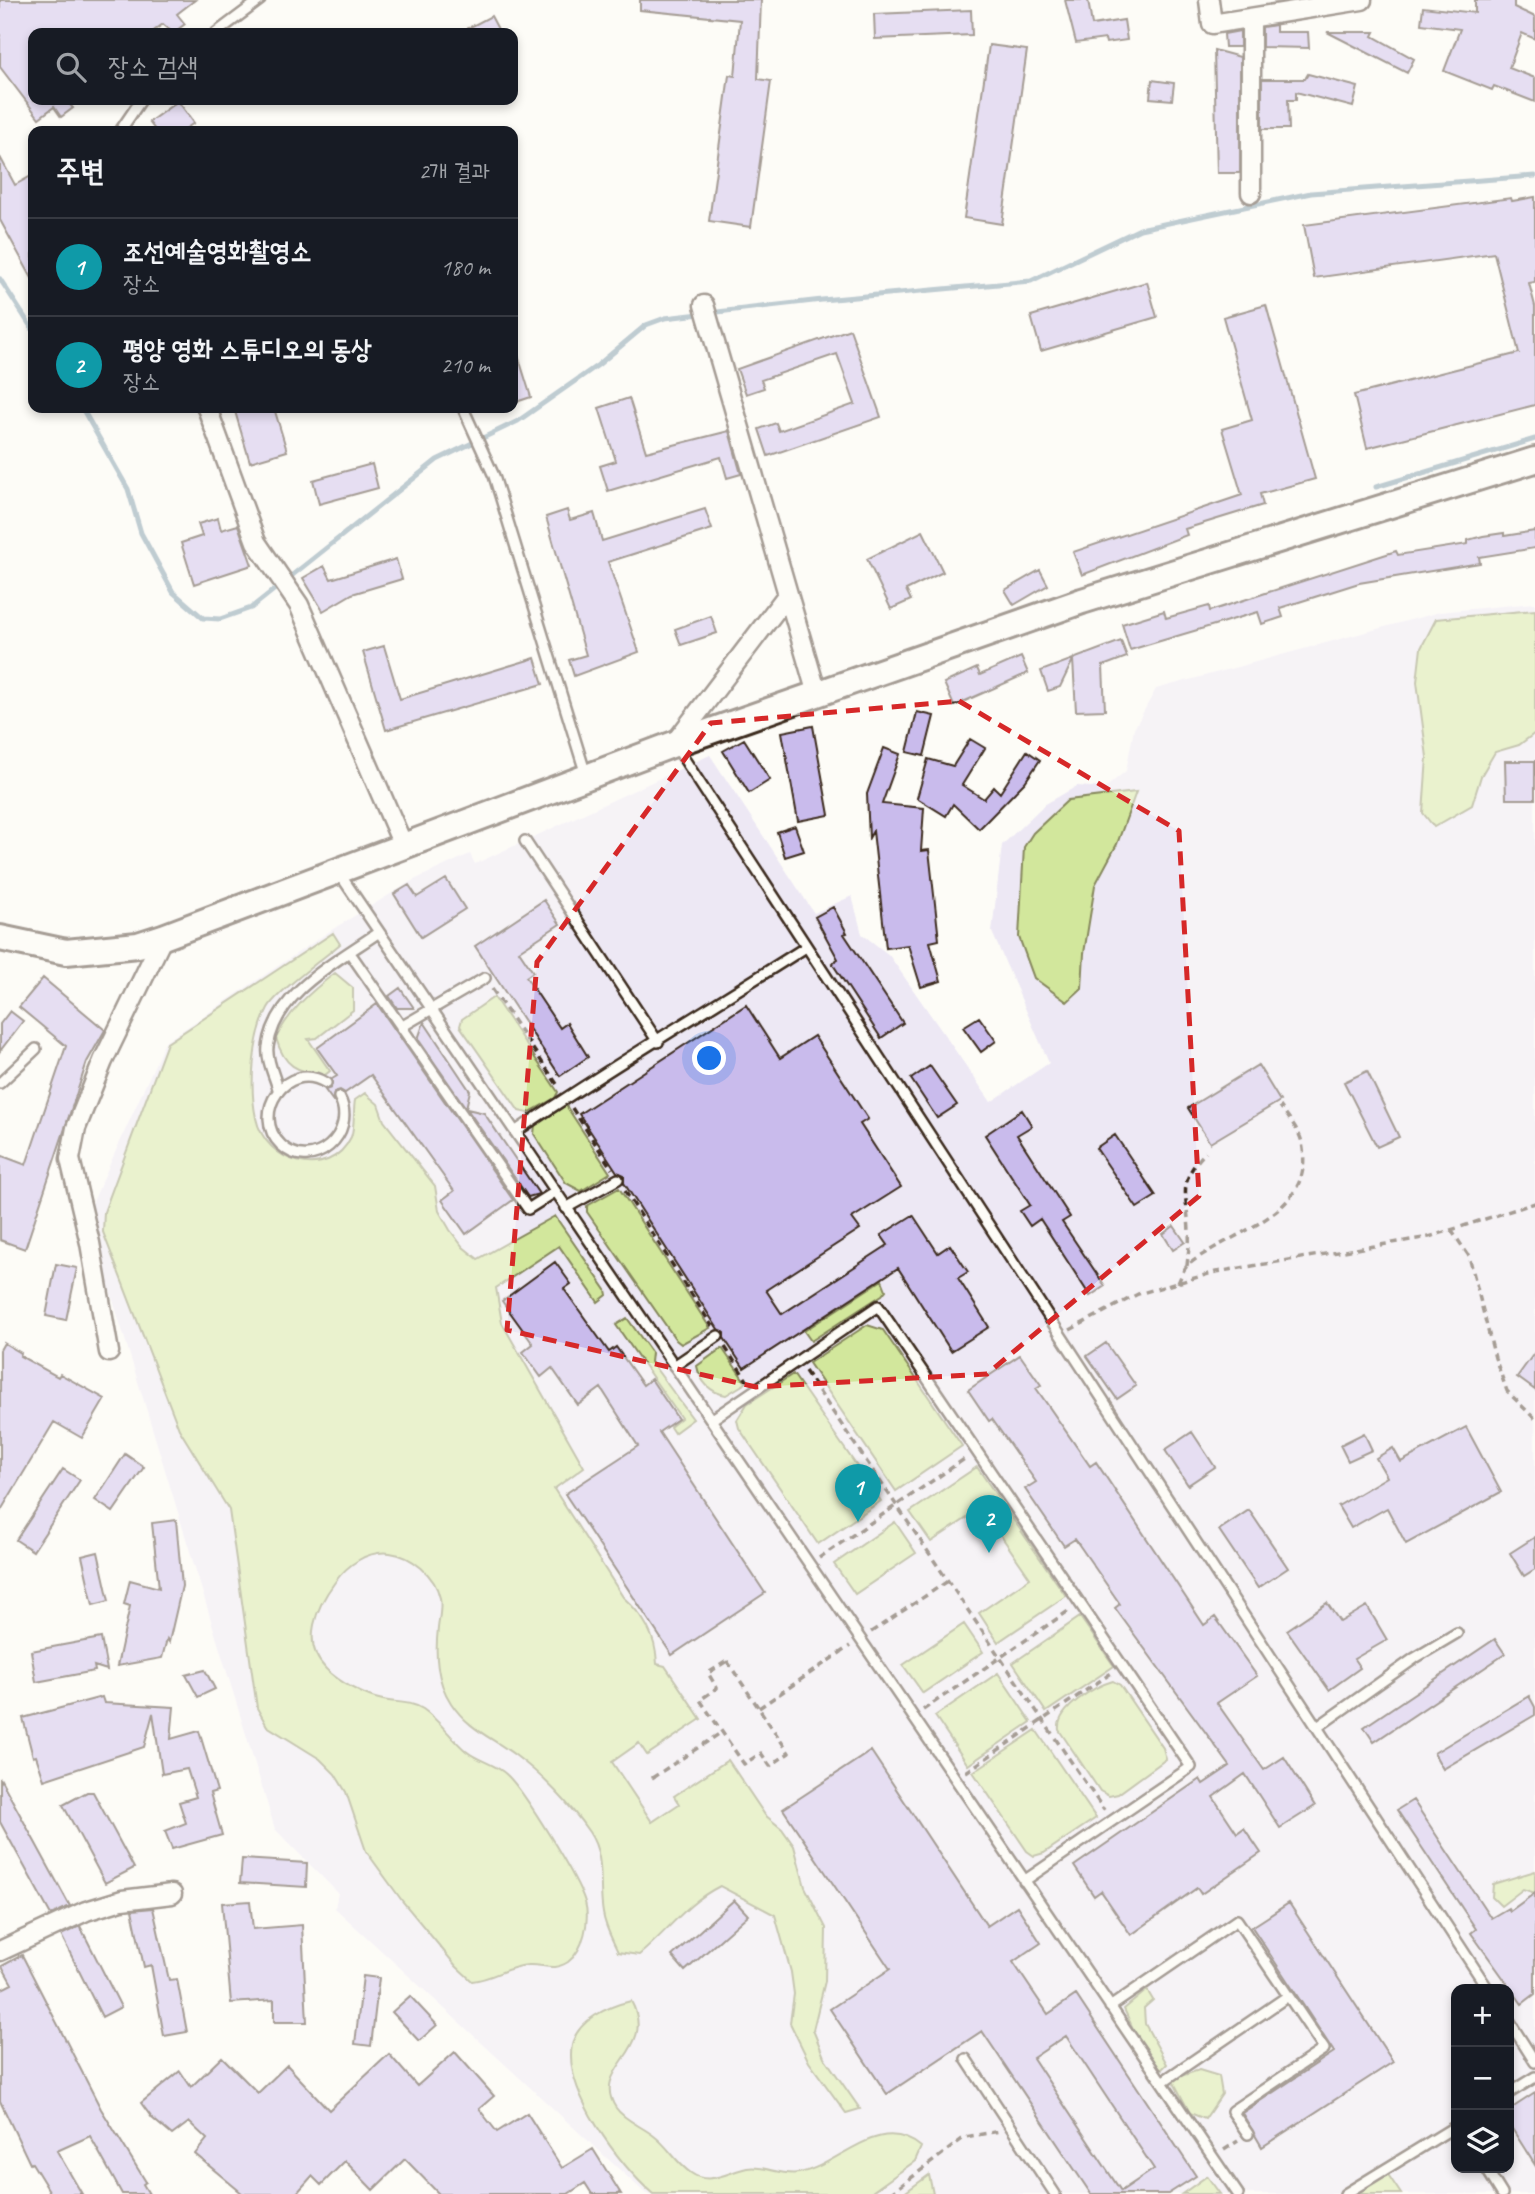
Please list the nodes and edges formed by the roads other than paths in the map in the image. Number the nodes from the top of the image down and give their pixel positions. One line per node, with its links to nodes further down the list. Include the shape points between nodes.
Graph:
1 (260, 0): 5 (lane)
2 (1209, 0): 4 (street, via 1212,24)
3 (1361, 0): 4 (street)
4 (1251, 20): 8 (street)
5 (223, 28)
6 (138, 105): 7 (lane)
7 (123, 126)
8 (1251, 193)
9 (704, 305): 13 (street)
10 (209, 413): 18 (street, via 256,542 299,605)
11 (465, 413): 16 (lane, via 494,475)
12 (1535, 460): 14 (main road, via 1082,601)
13 (788, 594): 14 (street); 15 (street)
14 (817, 694): 15 (main road)
15 (674, 744): 16 (main road); 23 (lane)
16 (587, 777): 18 (main road)
17 (525, 841): 28 (lane)
18 (403, 845): 19 (main road)
19 (338, 872): 20 (lane); 21 (main road)
20 (379, 932): 24 (lane); 26 (lane)
21 (163, 937): 22 (main road, via 138,945 66,952); 39 (street, via 99,1072 76,1128 70,1159)
22 (0, 938)
23 (806, 947): 28 (lane); 43 (lane)
24 (350, 953): 27 (lane); 32 (lane, via 307,984 273,1025 267,1050)
25 (485, 978): 26 (lane)
26 (431, 1009): 27 (lane); 34 (lane)
27 (401, 1027): 36 (lane, via 528,1209)
28 (658, 1042): 34 (lane, via 619,1061)
29 (36, 1049): 30 (lane)
30 (0, 1083)
31 (326, 1083): 32 (lane, via 307,1077)
32 (278, 1089): 33 (lane, via 270,1103 270,1127 283,1147 298,1154 329,1148 340,1136 345,1121)
33 (340, 1097)
34 (515, 1132): 36 (lane)
35 (618, 1179): 37 (lane)
36 (555, 1192): 37 (lane)
37 (566, 1208): 40 (lane)
38 (718, 1336): 40 (lane)
39 (109, 1352)
40 (674, 1366): 41 (lane)
41 (710, 1420): 44 (lane); 44 (lane, via 878,1306 1192,1767)
42 (1457, 1633): 43 (lane)
43 (1319, 1726): 47 (lane)
44 (1024, 1881): 49 (lane)
45 (172, 1894): 46 (street, via 122,1900 86,1911)
46 (0, 1951)
47 (1485, 1984)
48 (1288, 1996): 49 (lane, via 1237,1920); 54 (lane); 57 (lane, via 1324,2049 1232,2111)
49 (1110, 2007): 54 (lane)
50 (1514, 2029): 52 (lane)
51 (966, 2059): 59 (lane)
52 (1535, 2062)
53 (1535, 2077): 55 (lane)
54 (1161, 2082): 60 (lane)
55 (1514, 2090)
56 (1451, 2129): 61 (lane)
57 (1248, 2134)
58 (1489, 2173): 62 (lane)
59 (1055, 2194)
60 (1238, 2194)
61 (1345, 2194)
62 (1502, 2194)

